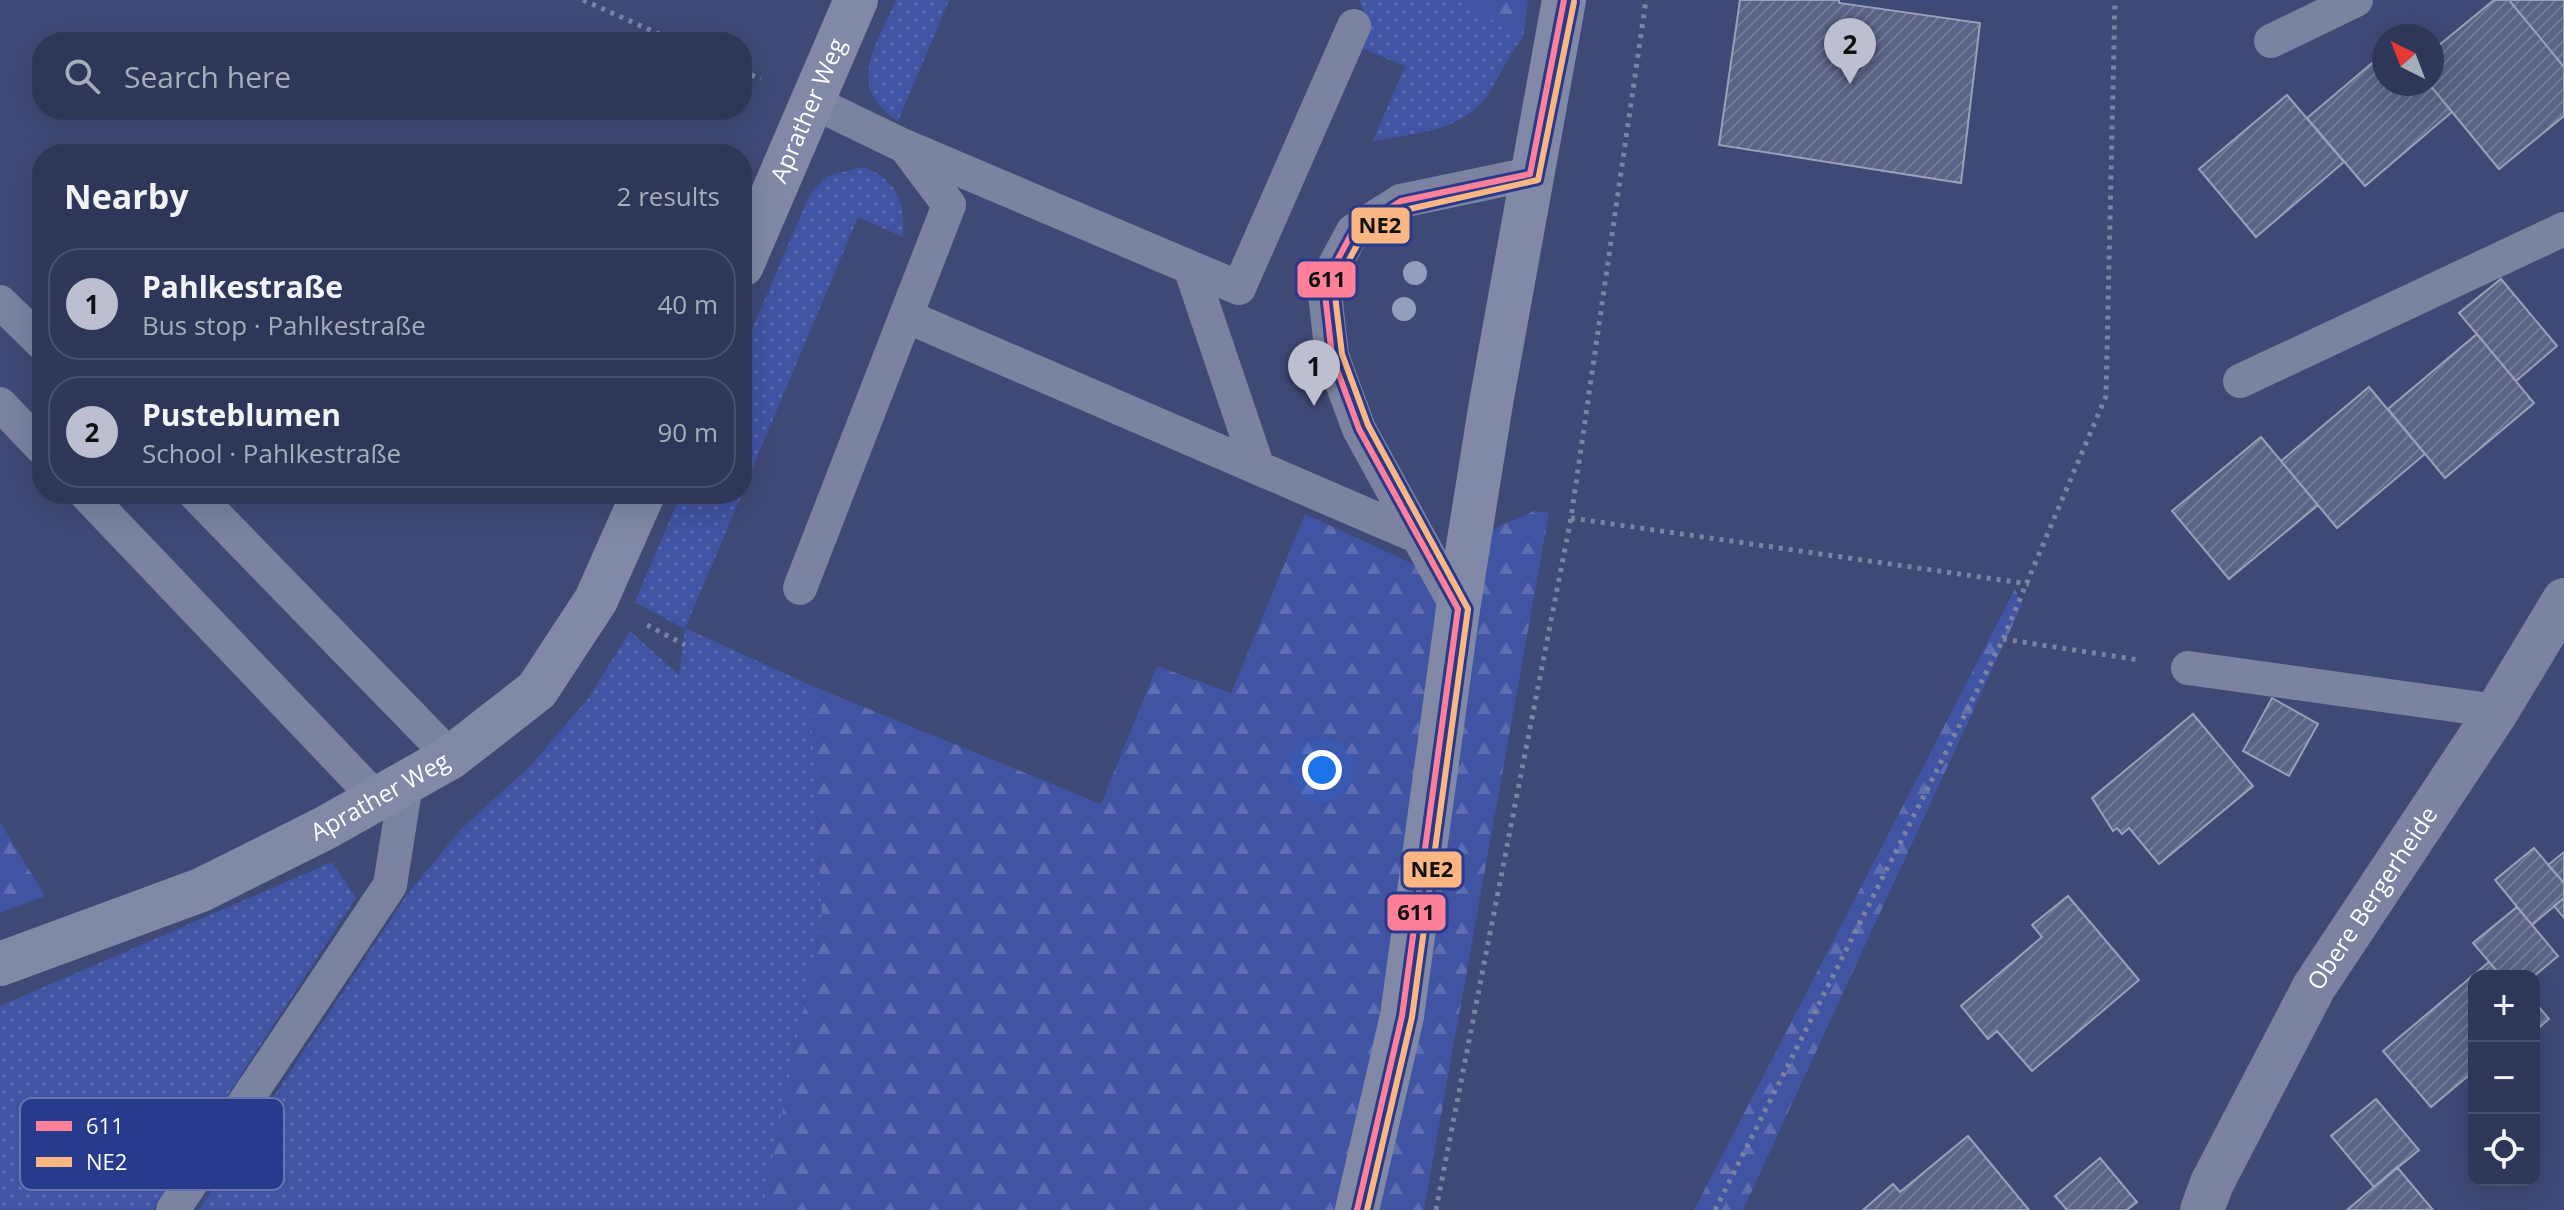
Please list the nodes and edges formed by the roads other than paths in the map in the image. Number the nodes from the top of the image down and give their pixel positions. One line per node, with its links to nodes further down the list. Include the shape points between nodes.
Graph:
1 (856, 0): 6 (street, Aprather Weg)
2 (1564, 0): 8 (street)
3 (2356, 0): 5 (lane)
4 (1354, 26): 11 (lane, via 1239,288)
5 (2271, 41)
6 (813, 102): 7 (lane); 10 (street, Aprather Weg)
7 (904, 146): 11 (lane); 13 (lane, via 949,205)
8 (1530, 174): 22 (lane, via 1401,201 1353,231 1324,285 1332,356 1359,429); 25 (street)
9 (2564, 229): 15 (lane)
10 (752, 242)
11 (1191, 270): 18 (lane)
12 (0, 302): 14 (lane)
13 (908, 317): 18 (lane); 23 (lane)
14 (32, 333)
15 (2240, 381)
16 (1, 407): 17 (lane)
17 (32, 438)
18 (1258, 468): 22 (lane)
19 (96, 504): 29 (lane)
20 (205, 504): 28 (lane)
21 (639, 504): 28 (street, Aprather Weg, via 596,600 537,690)
22 (1416, 536): 25 (lane)
23 (800, 588)
24 (2564, 600): 27 (street, Obere Bergerheide)
25 (1458, 609): 34 (street, via 1402,1016)
26 (2188, 668): 27 (lane)
27 (2497, 711): 35 (street, Obere Bergerheide, via 2314,987)
28 (451, 757): 29 (street, Aprather Weg)
29 (391, 791): 30 (street, Aprather Weg, via 201,890); 31 (lane, via 390,885)
30 (4, 954)
31 (248, 1098)
32 (186, 1190): 33 (lane)
33 (173, 1210)
34 (1357, 1210)
35 (2202, 1210)

